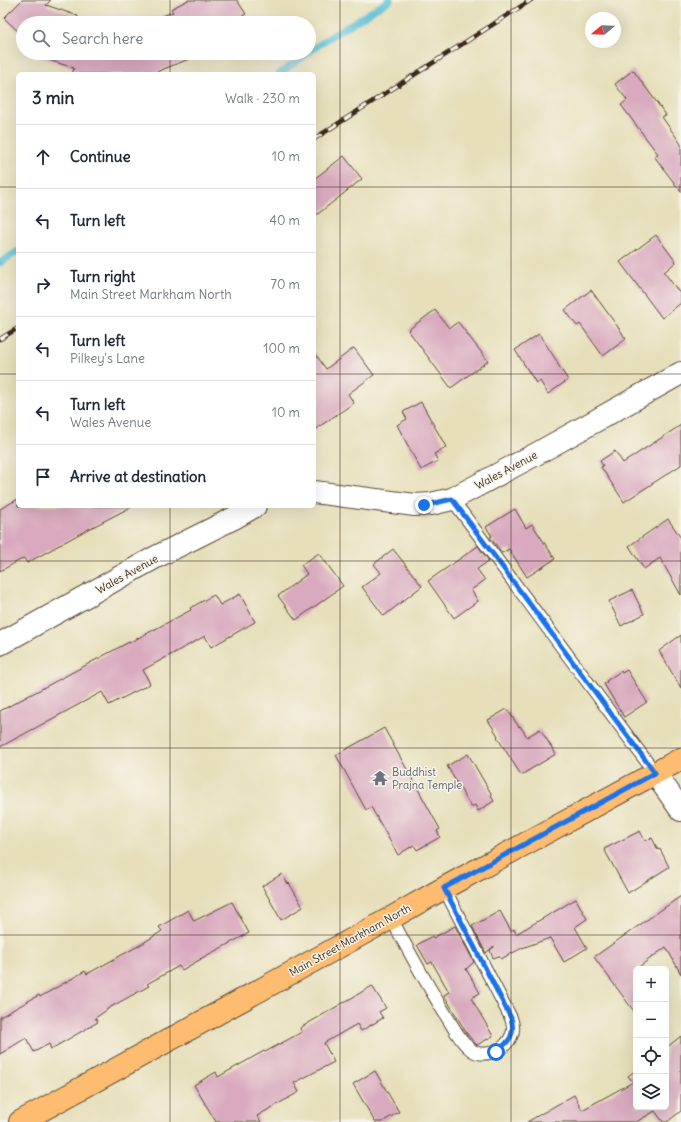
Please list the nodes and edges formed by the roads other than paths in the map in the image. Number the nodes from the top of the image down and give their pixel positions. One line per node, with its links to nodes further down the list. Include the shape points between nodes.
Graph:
1 (681, 373): 3 (street, Wales Avenue)
2 (316, 492): 3 (street, Wales Avenue, via 415,505)
3 (452, 499): 7 (lane)
4 (252, 508): 5 (street, Wales Avenue, via 156,557)
5 (0, 644)
6 (681, 759): 7 (main road, Main Street Markham North)
7 (655, 773): 8 (street); 9 (main road, Main Street Markham North)
8 (681, 810)
9 (444, 888): 10 (main road, Main Street Markham North); 10 (lane, via 514,1027 507,1044 496,1052 474,1052 465,1044 426,982)
10 (391, 918): 11 (main road, Main Street Markham North)
11 (20, 1122)

